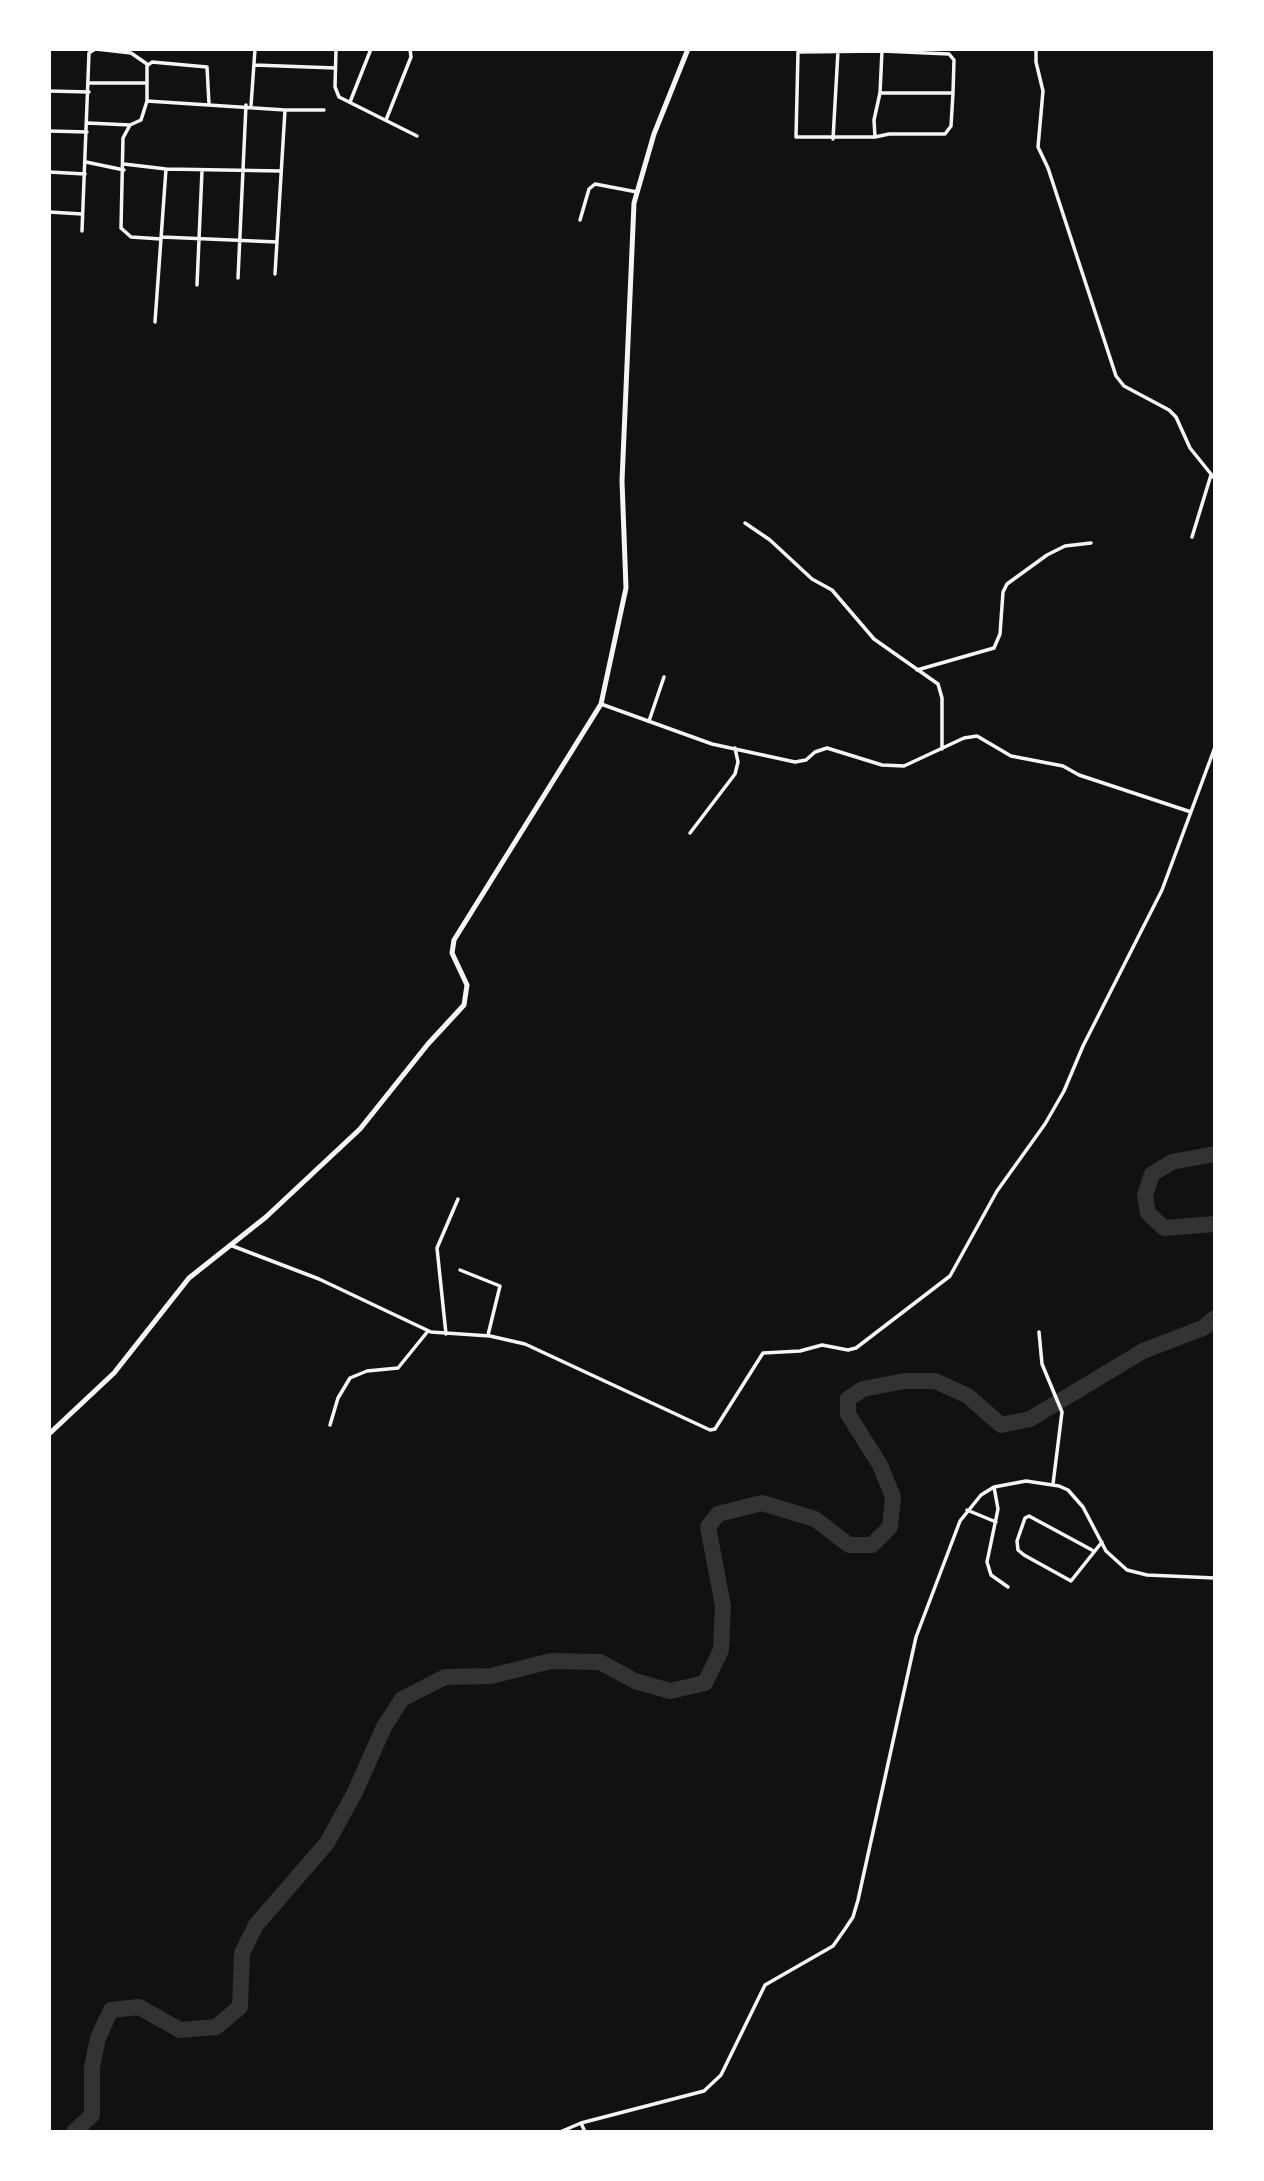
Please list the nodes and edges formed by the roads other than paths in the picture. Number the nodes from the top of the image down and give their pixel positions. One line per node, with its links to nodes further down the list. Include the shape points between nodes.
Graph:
1 (96, 49): 11 (street, via 131,53); 14 (street, via 89,53)
2 (256, 49): 12 (street)
3 (336, 49): 13 (street)
4 (371, 49): 21 (street)
5 (410, 49): 26 (street, via 411,57)
6 (688, 49): 42 (street)
7 (1036, 49): 55 (street, via 1043,91 1038,147 1116,376 1124,386 1176,417 1190,449)
8 (882, 50): 10 (street); 18 (street); 19 (street, via 949,54 954,60)
9 (798, 51): 10 (street); 33 (street, via 795,134 800,139)
10 (838, 51): 33 (street)
11 (147, 64): 15 (street); 22 (street, via 205,66)
12 (254, 65): 13 (street); 23 (street)
13 (335, 68): 21 (street, via 336,93)
14 (89, 83): 15 (street); 17 (street)
15 (147, 83): 20 (street)
16 (49, 90): 17 (street)
17 (89, 92): 27 (street)
18 (880, 93): 19 (street); 32 (street, via 875,106)
19 (953, 93): 32 (street, via 951,126 945,134)
20 (147, 101): 22 (street); 28 (street, via 141,120)
21 (350, 103): 26 (street)
22 (209, 104): 23 (street)
23 (248, 105): 24 (street); 40 (street)
24 (285, 110): 25 (street); 38 (street)
25 (324, 110)
26 (386, 120): 31 (street)
27 (88, 122): 28 (street); 30 (street)
28 (130, 125): 35 (street, via 122,138)
29 (49, 131): 30 (street)
30 (87, 132): 34 (street)
31 (417, 136)
32 (875, 137): 33 (street)
33 (833, 139)
34 (86, 162): 35 (street); 41 (street)
35 (124, 167): 36 (street); 47 (street, via 123,233)
36 (166, 169): 37 (street); 47 (street)
37 (202, 171): 40 (street); 48 (street)
38 (281, 171): 40 (street); 50 (street)
39 (49, 172): 41 (street)
40 (243, 172): 49 (street)
41 (85, 174): 44 (street)
42 (637, 192): 45 (street, via 595,184 589,189); 61 (street, via 622,481 626,588)
43 (49, 212): 44 (street)
44 (83, 214): 46 (street)
45 (580, 220)
46 (82, 231)
47 (161, 238): 48 (street); 54 (street)
48 (199, 239): 49 (street); 53 (street)
49 (240, 240): 50 (street); 52 (street)
50 (277, 242): 51 (street)
51 (275, 274)
52 (238, 278)
53 (197, 285)
54 (155, 323)
55 (1213, 477): 57 (street)
56 (745, 523): 59 (street, via 832,590 874,639)
57 (1192, 537)
58 (1091, 543): 59 (street, via 1056,551 1007,584 994,648)
59 (917, 670): 65 (street, via 941,691)
60 (664, 677): 62 (street)
61 (601, 704): 62 (street); 69 (street, via 454,940 452,953 467,985 464,1005 360,1129 266,1217)
62 (649, 721): 64 (street)
63 (1215, 747): 66 (street)
64 (735, 748): 65 (street, via 795,762 827,748 892,766 917,762); 67 (street, via 735,774)
65 (942, 748): 66 (street, via 977,736 1011,756 1063,766)
66 (1191, 812): 74 (street, via 1163,890 1045,1124 997,1191 950,1276 863,1344 848,1350 822,1345 762,1353 721,1424 710,1430 525,1344)
67 (690, 833)
68 (458, 1199): 73 (street, via 437,1248)
69 (229, 1245): 71 (street, via 319,1279); 76 (street, via 189,1279 114,1373)
70 (460, 1270): 74 (street, via 500,1286)
71 (430, 1331): 73 (street); 75 (street, via 398,1368 367,1371 351,1378 338,1398)
72 (1039, 1332): 77 (street, via 1042,1364 1060,1405 1062,1429)
73 (446, 1334): 74 (street)
74 (488, 1335)
75 (330, 1426)
76 (49, 1434)
77 (1053, 1484): 78 (street, via 1026,1481); 81 (street, via 1068,1490 1083,1507)
78 (994, 1487): 79 (street); 80 (street)
79 (967, 1510): 80 (street); 85 (street, via 916,1637 858,1900 849,1923 833,1946 765,1985 713,2084 687,2097)
80 (996, 1522): 84 (street, via 987,1562 991,1575)
81 (1102, 1542): 82 (street); 83 (street, via 1127,1570)
82 (1092, 1550): 82 (street, via 1068,1581 1018,1550 1017,1541 1029,1516)
83 (1215, 1578)
84 (1008, 1587)
85 (581, 2123): 86 (street); 87 (street)
86 (560, 2132)
87 (585, 2132)

